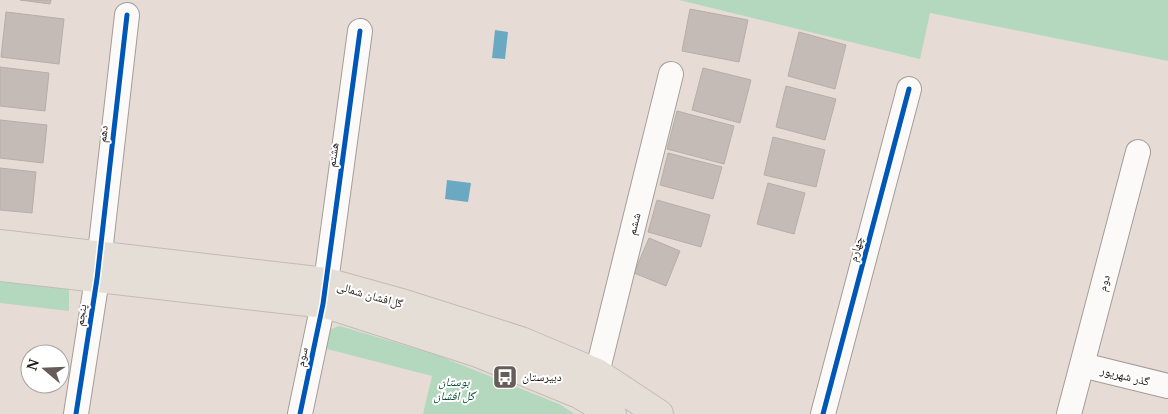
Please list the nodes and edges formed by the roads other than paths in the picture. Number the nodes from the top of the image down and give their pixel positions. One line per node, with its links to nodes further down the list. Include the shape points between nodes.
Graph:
1 (127, 15): 8 (street, دهم)
2 (360, 31): 9 (street, هشتم)
3 (671, 74): 11 (street, ششم)
4 (910, 89): 18 (street, چهارم)
5 (1138, 152): 10 (street, دوم)
6 (0, 244): 8 (main road, گل‌افشان شمالی)
7 (0, 267): 8 (main road, گل‌افشان شمالی)
8 (98, 268): 9 (main road, گل‌افشان شمالی); 14 (street, پنجم)
9 (324, 293): 11 (main road, گل‌افشان شمالی, via 405,304 521,341); 13 (main road, گل‌افشان شمالی); 15 (street, سوم)
10 (1082, 365): 12 (street, گذر شهریور); 19 (street, دوم)
11 (598, 374): 13 (street, ششم); 17 (main road, گل‌افشان شمالی)
12 (1168, 386)
13 (584, 397): 16 (main road, گل‌افشان شمالی)
14 (76, 414)
15 (300, 414)
16 (612, 414)
17 (658, 414)
18 (823, 414)
19 (1069, 414)

